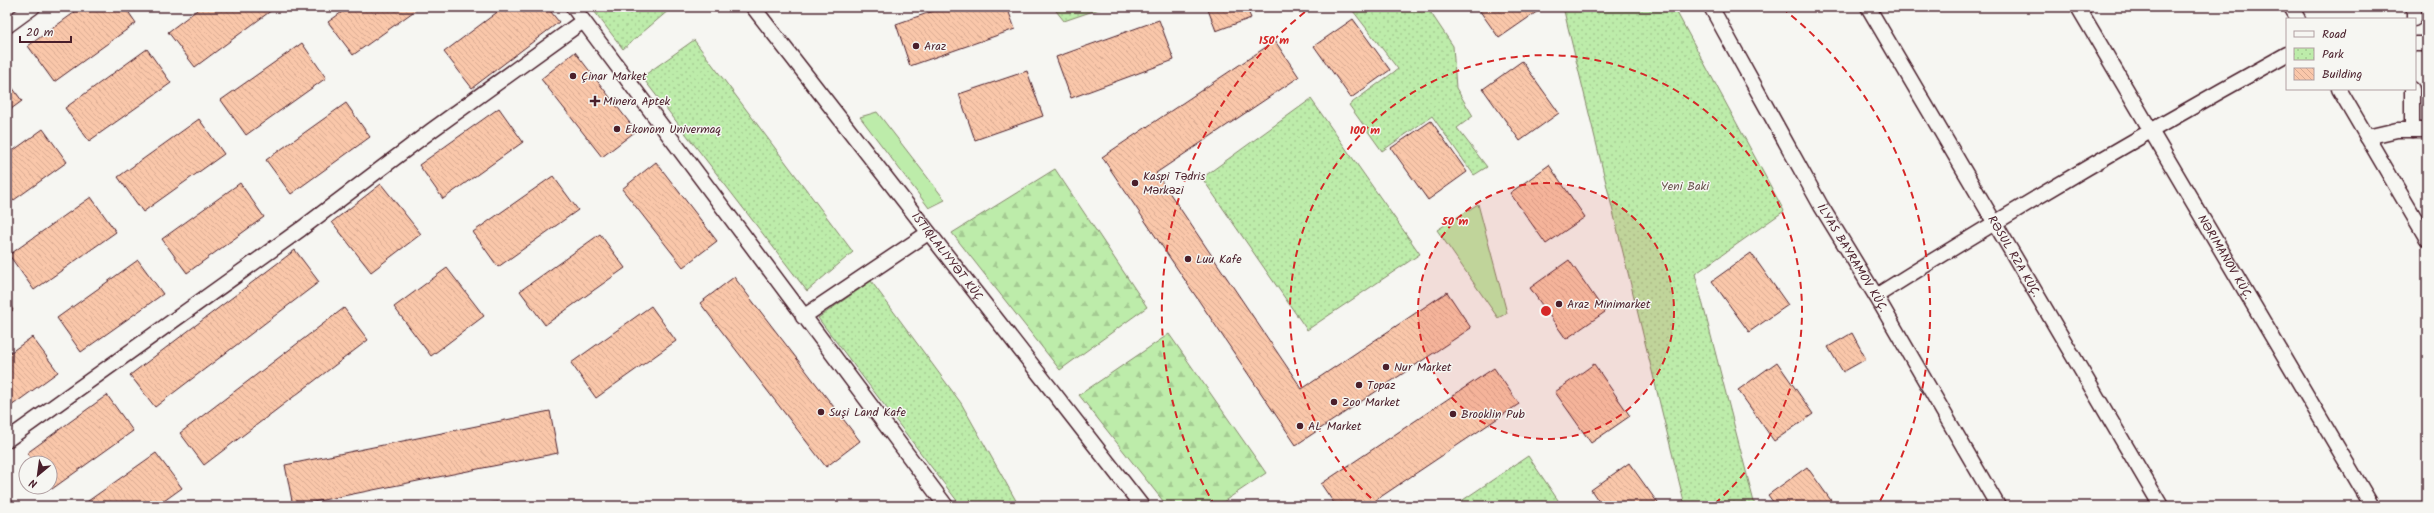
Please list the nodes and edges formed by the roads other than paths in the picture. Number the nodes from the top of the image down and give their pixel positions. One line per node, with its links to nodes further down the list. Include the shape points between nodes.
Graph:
1 (33, 7): 12 (street)
2 (573, 7): 11 (street)
3 (752, 7): 23 (street, İSTIQLALIYYƏT KÜÇ)
4 (1711, 7): 25 (street, İLYAS BAYRAMOV KÜÇ., via 1820,206)
5 (1868, 7): 22 (street, RƏSUL RZA KÜÇ.)
6 (2078, 7): 18 (street, NƏRIMANOV KÜÇ.)
7 (2291, 7): 9 (street)
8 (2414, 7): 10 (street)
9 (2297, 18)
10 (2414, 18)
11 (583, 21): 26 (street); 27 (street, via 295,233)
12 (7, 26)
13 (2416, 44): 14 (street)
14 (2427, 44)
15 (2286, 55): 18 (street)
16 (2340, 90): 21 (street)
17 (2412, 90): 19 (street)
18 (2150, 130): 22 (street); 32 (street, NƏRIMANOV KÜÇ.)
19 (2412, 130): 20 (street); 21 (street, via 2380,132)
20 (2427, 130)
21 (2367, 137): 24 (street)
22 (1994, 222): 25 (street); 31 (street, RƏSUL RZA KÜÇ.)
23 (928, 233): 26 (street); 29 (street, İSTIQLALIYYƏT KÜÇ)
24 (2427, 240)
25 (1876, 296): 30 (street, İLYAS BAYRAMOV KÜÇ.)
26 (803, 317): 28 (street)
27 (7, 440)
28 (946, 506)
29 (1142, 506)
30 (1998, 506)
31 (2161, 506)
32 (2372, 506)

